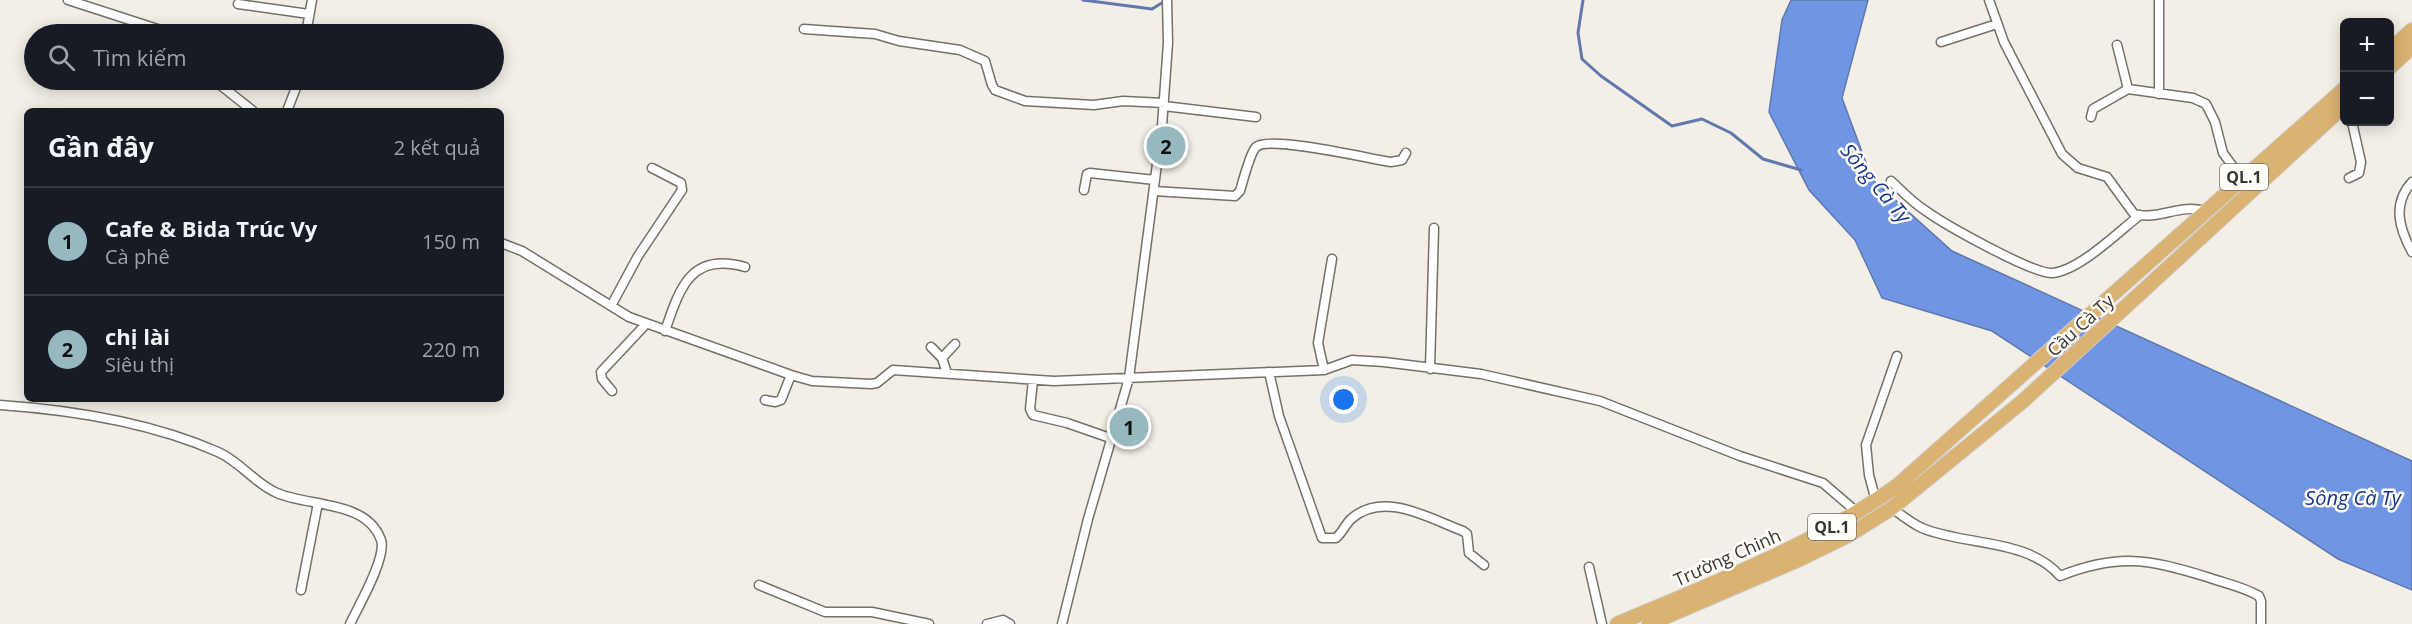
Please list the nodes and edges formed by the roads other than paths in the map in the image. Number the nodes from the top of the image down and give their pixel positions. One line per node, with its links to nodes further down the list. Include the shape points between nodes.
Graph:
1 (68, 0): 8 (street)
2 (312, 0): 7 (street)
3 (1167, 0): 23 (street)
4 (1989, 0): 10 (street)
5 (2159, 0): 22 (street)
6 (238, 4): 7 (street)
7 (309, 14): 9 (street)
8 (142, 24)
9 (308, 24)
10 (1997, 24): 13 (street); 40 (street, via 2061,154 2078,168 2107,177 2131,210)
11 (804, 29): 23 (street, via 875,34 960,50 985,61 992,85 1020,100)
12 (2412, 30): 15 (highway)
13 (1941, 42)
14 (2117, 45): 18 (street)
15 (2394, 46)
16 (2412, 47): 17 (highway)
17 (2394, 63)
18 (2128, 89): 22 (street); 28 (street, via 2093,109)
19 (227, 90): 24 (street)
20 (295, 90): 25 (street)
21 (2340, 93): 33 (highway, QL.1)
22 (2158, 94): 33 (street, via 2193,98 2206,104 2223,153)
23 (1164, 105): 27 (street); 34 (street)
24 (249, 108)
25 (288, 108)
26 (2340, 110): 63 (highway, Cầu Cà Ty / QL.1)
27 (1256, 117)
28 (2091, 117)
29 (2353, 126): 32 (street, via 2361,162 2359,173)
30 (1406, 153): 38 (street, via 1402,160 1391,162 1295,144 1261,145 1255,149 1235,196)
31 (652, 168): 46 (street, via 681,183 682,190)
32 (2349, 178)
33 (2242, 179): 39 (highway, QL.1)
34 (1155, 180): 37 (street, via 1090,173); 38 (street)
35 (1891, 181): 40 (street, via 1926,211 2043,273 2075,265)
36 (2412, 182): 43 (street, via 2404,191 2399,211 2400,225)
37 (1084, 190)
38 (1154, 191): 58 (street)
39 (2207, 212): 40 (street, via 2187,207); 60 (highway, Cầu Cà Ty / QL.1)
40 (2140, 215)
41 (1434, 228): 53 (street)
42 (504, 244): 46 (street, via 522,251)
43 (2412, 252)
44 (1332, 259): 54 (street, via 1318,343)
45 (745, 267): 48 (street, via 720,261 696,272 676,299)
46 (610, 306): 47 (street)
47 (646, 324): 48 (street); 61 (street, via 601,372)
48 (665, 331): 57 (street)
49 (955, 344): 52 (street)
50 (931, 347): 52 (street)
51 (1897, 356): 66 (street, via 1866,445)
52 (942, 358): 56 (street)
53 (1430, 369): 54 (street, via 1352,360); 69 (street, via 1481,374 1600,401 1740,456 1823,483)
54 (1324, 370): 55 (street)
55 (1269, 372): 58 (street); 70 (street, via 1279,416 1322,538 1336,538 1352,518 1365,512 1402,507 1463,531 1472,557)
56 (947, 373): 57 (street, via 893,370 871,384 812,381); 59 (street)
57 (791, 375): 62 (street, via 781,400)
58 (1129, 378): 59 (street); 65 (street)
59 (1033, 380): 65 (street, via 1033,415)
60 (2014, 380): 66 (highway, Trường Chinh / QL.1, via 1928,461)
61 (612, 391)
62 (765, 400)
63 (2023, 401): 68 (highway, Trường Chinh / QL.1)
64 (0, 405): 67 (street, via 91,414 204,446 242,465 273,492)
65 (1113, 439): 78 (street)
66 (1876, 501): 69 (highway, Trường Chinh / QL.1)
67 (318, 503): 73 (street); 74 (street, via 359,515 374,527 381,540 381,556)
68 (1892, 508): 81 (highway, Trường Chinh / QL.1, via 1798,560); 82 (street, via 1923,528 2016,550 2052,567 2060,576 2121,559 2182,569 2259,597)
69 (1859, 514): 80 (highway, Trường Chinh / QL.1, via 1796,546)
70 (1484, 565)
71 (1589, 567): 79 (street)
72 (759, 585): 75 (street, via 825,612 872,612)
73 (301, 590)
74 (350, 624)
75 (929, 624)
76 (987, 624): 77 (street, via 1003,620)
77 (1010, 624)
78 (1062, 624)
79 (1602, 624)
80 (1617, 624)
81 (1649, 624)
82 (2261, 624)

